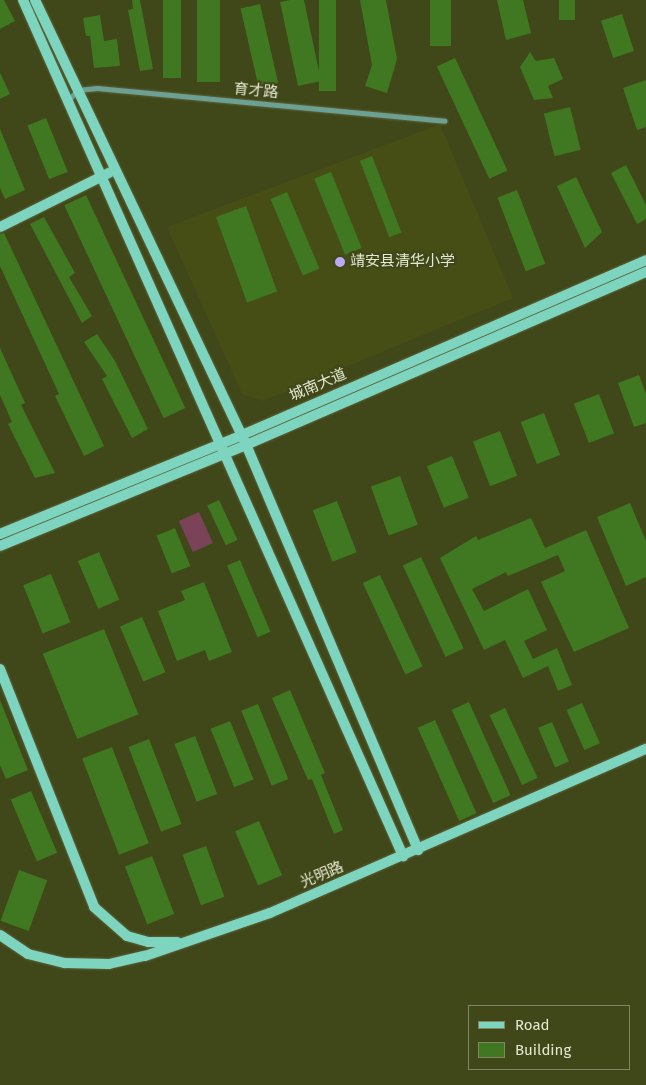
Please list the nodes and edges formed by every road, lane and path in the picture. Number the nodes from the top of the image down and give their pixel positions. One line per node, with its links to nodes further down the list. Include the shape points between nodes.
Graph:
1 (23, 0): 4 (main road)
2 (35, 0): 3 (main road)
3 (78, 90): 4 (street); 5 (street, 育才路, via 97,88); 6 (main road)
4 (70, 98): 7 (main road)
5 (444, 121)
6 (116, 170): 7 (main road); 11 (main road)
7 (104, 176): 8 (main road); 12 (main road)
8 (0, 227)
9 (646, 260): 11 (main road, 城南大道)
10 (646, 272): 13 (main road, 城南大道)
11 (242, 435): 12 (main road, 城南大道); 13 (main road)
12 (221, 443): 14 (main road); 15 (main road, 城南大道)
13 (246, 445): 14 (main road, 城南大道); 19 (main road)
14 (226, 454): 16 (main road, 城南大道); 20 (main road)
15 (0, 534)
16 (0, 546)
17 (0, 669): 22 (main road, via 94,907 127,936 148,942 169,944)
18 (646, 749): 19 (main road, 光明路)
19 (418, 850): 20 (main road, 光明路)
20 (403, 856): 22 (main road, 光明路)
21 (0, 935): 22 (main road, 光明路, via 28,954 83,964 109,964)
22 (214, 935)

